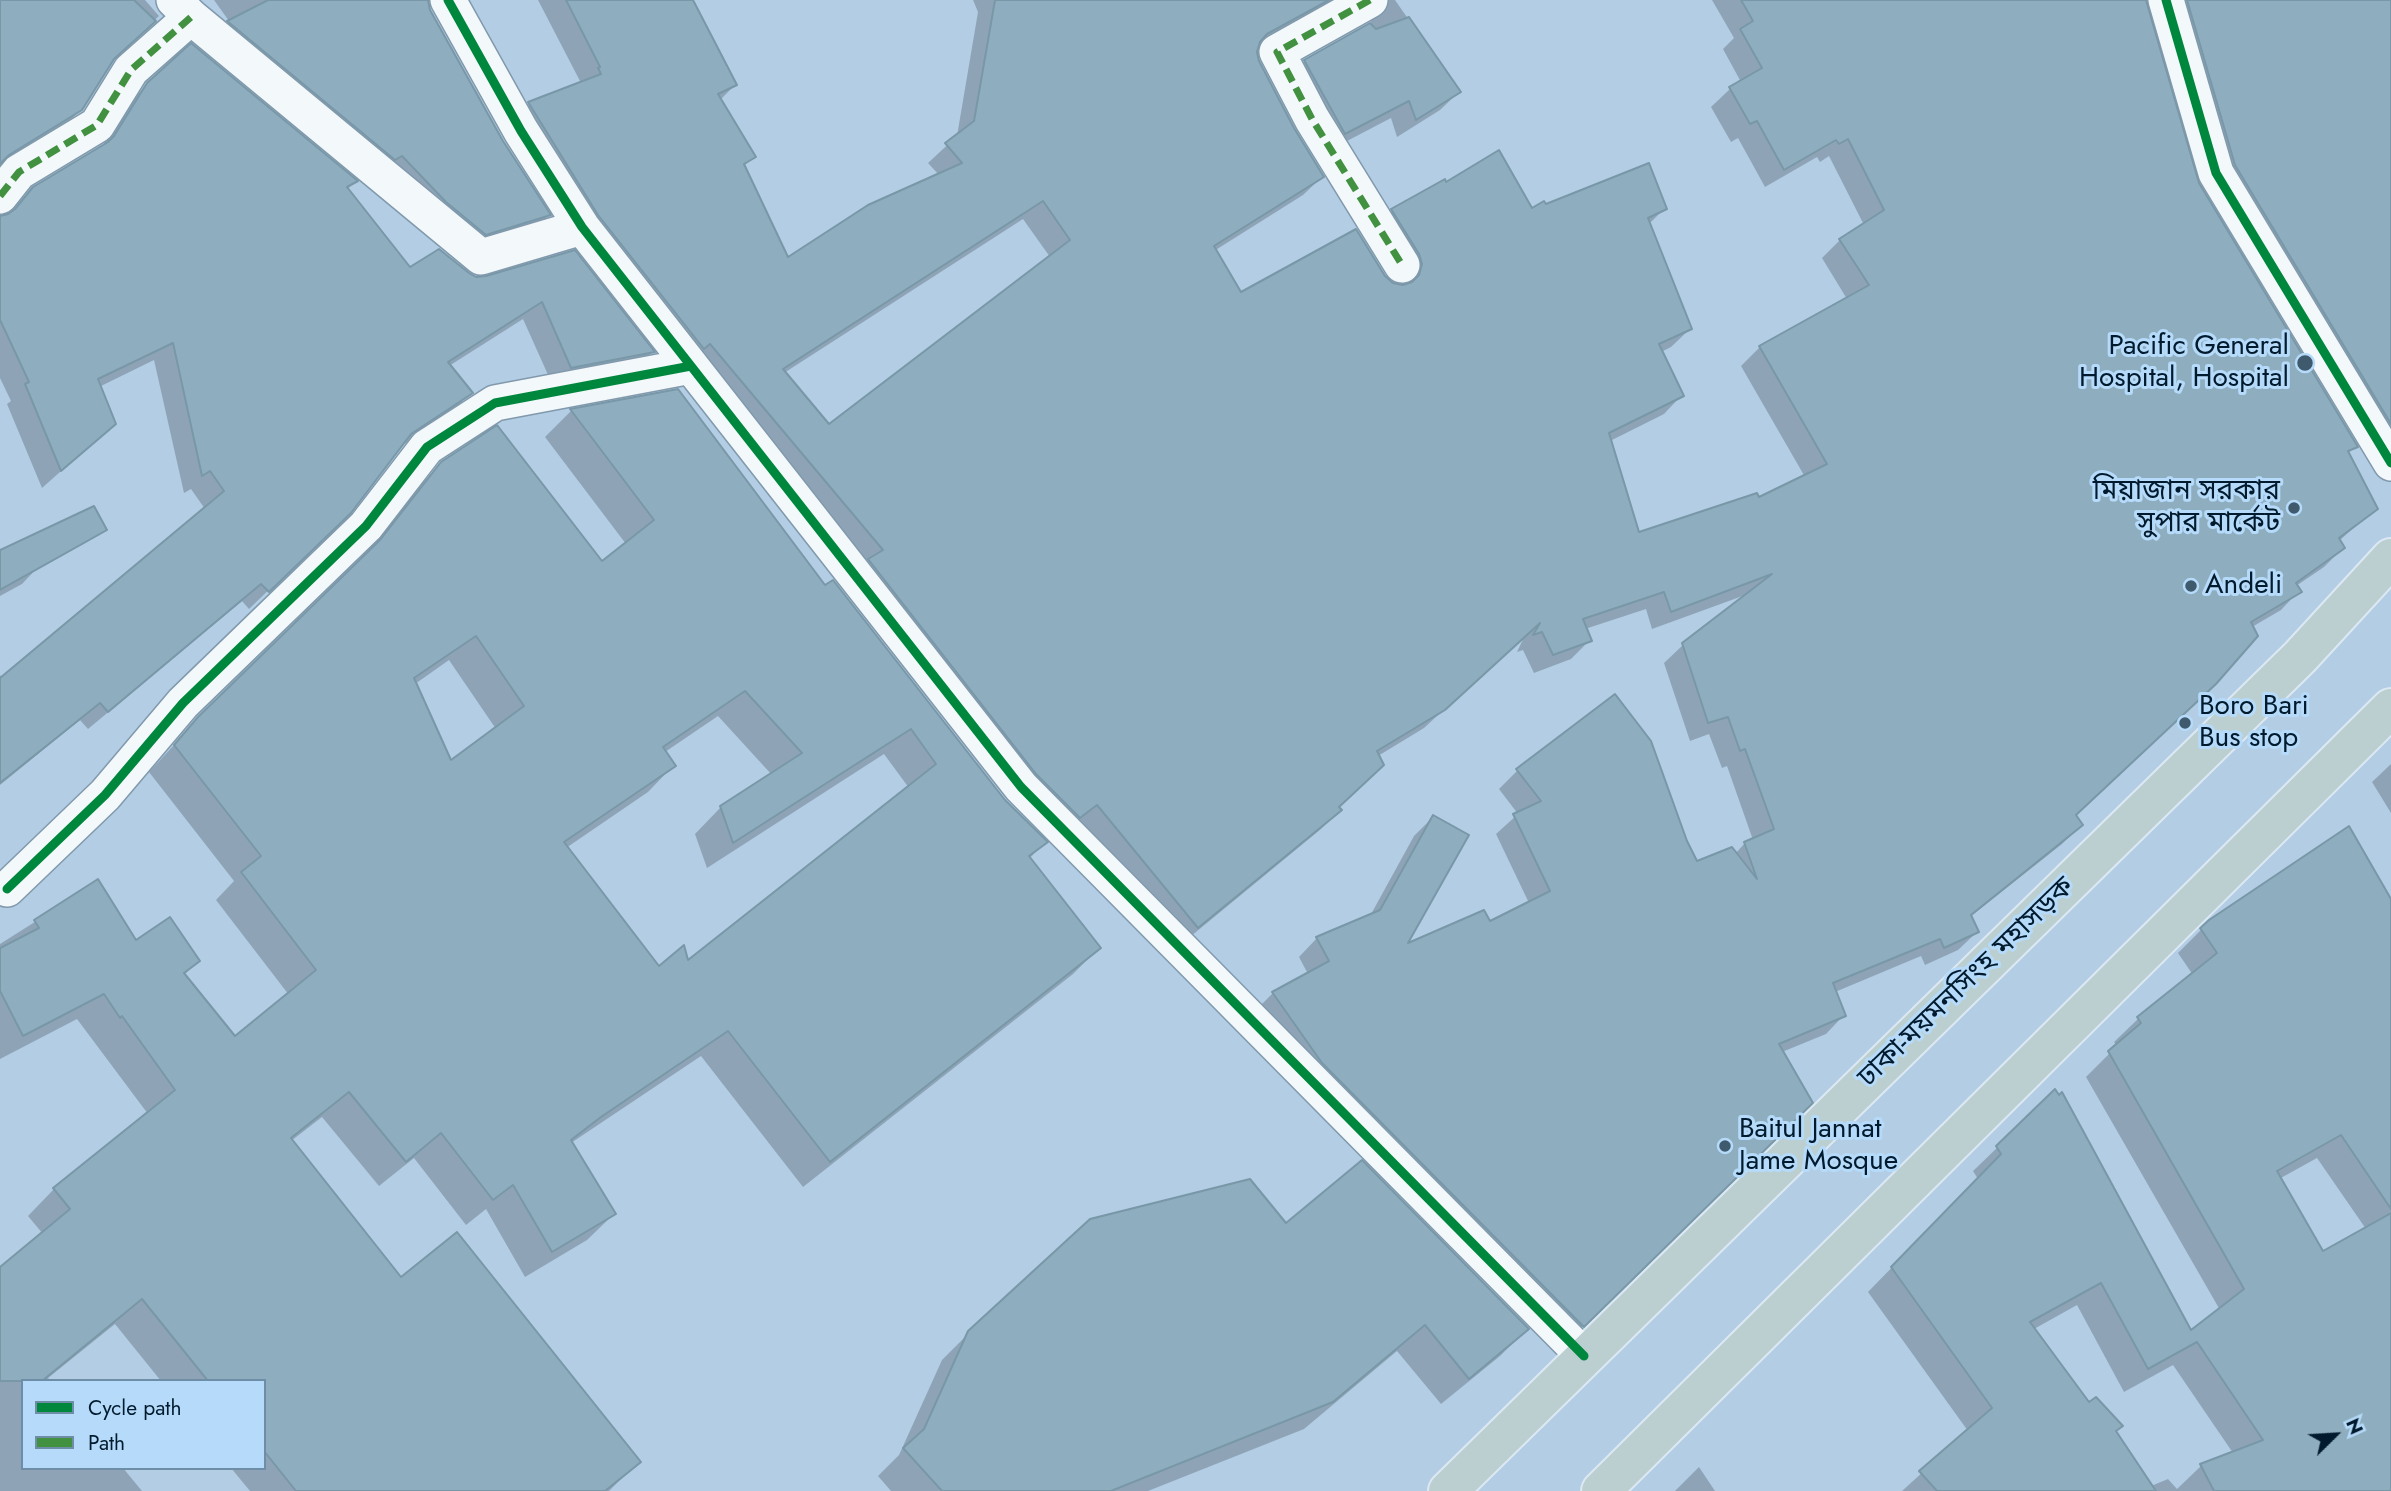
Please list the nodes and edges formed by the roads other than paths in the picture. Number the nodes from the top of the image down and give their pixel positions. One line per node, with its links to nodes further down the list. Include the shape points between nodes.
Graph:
1 (448, 0): 6 (street)
2 (1370, 0): 7 (street, via 1277,52 1312,119)
3 (2166, 0): 9 (street, via 2216,173)
4 (183, 8): 5 (street, via 131,70 97,125 19,172); 6 (street, via 481,257)
5 (0, 196)
6 (582, 228): 8 (street)
7 (1402, 265)
8 (691, 366): 12 (street, via 495,403 427,447 366,526 183,703 105,795); 13 (street, via 1021,787)
9 (2391, 463)
10 (2391, 558): 13 (highway, ঢাকা-ময়মনসিংহ মহাসড়ক, via 2301,657)
11 (2391, 708): 15 (highway)
12 (7, 889)
13 (1584, 1356): 14 (highway, ঢাকা-ময়মনসিংহ মহাসড়ক)
14 (1448, 1491)
15 (1601, 1491)

